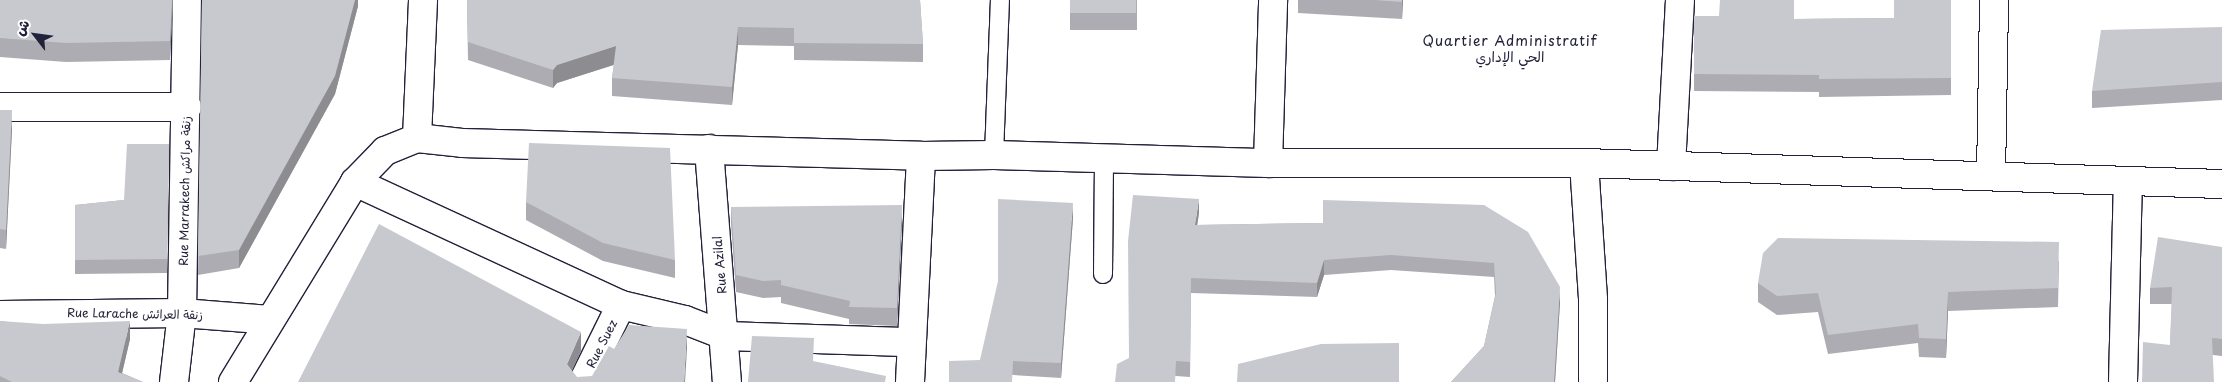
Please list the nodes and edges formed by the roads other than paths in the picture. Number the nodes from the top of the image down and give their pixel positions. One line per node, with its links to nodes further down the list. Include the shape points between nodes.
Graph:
1 (187, 0): 8 (street, Rue Marrakech زنقة مراكش)
2 (423, 0): 9 (street)
3 (1000, 0): 11 (lane)
4 (1273, 0): 14 (street)
5 (1680, 0): 16 (street)
6 (1994, 0): 17 (street)
7 (0, 107): 8 (street)
8 (187, 107): 23 (street, Rue Marrakech زنقة مراكش)
9 (417, 138): 10 (street, via 462,143); 19 (street, via 385,151)
10 (709, 149): 12 (street); 26 (street, Rue Azilal)
11 (994, 155): 12 (street); 13 (street)
12 (921, 156): 27 (street)
13 (1104, 158): 14 (street); 21 (lane)
14 (1268, 163): 15 (street)
15 (1584, 163): 16 (street); 33 (street, via 1593,300)
16 (1671, 166): 17 (street)
17 (1991, 176): 18 (street)
18 (2128, 181): 20 (street); 34 (street)
19 (355, 182): 22 (street); 25 (street)
20 (2222, 184)
21 (1103, 274)
22 (621, 305): 26 (street, via 685,320); 30 (street, Rue Suez)
23 (182, 313): 24 (street, Rue Larache زنقة العرائش); 25 (street, Rue Larache زنقة العرائش); 28 (street, Rue Marrakech زنقة مراكش)
24 (0, 314)
25 (270, 320): 29 (street)
26 (726, 336): 27 (street); 31 (street, Rue Azilal)
27 (911, 342): 32 (street)
28 (174, 382)
29 (233, 382)
30 (583, 382)
31 (727, 382)
32 (910, 382)
33 (1593, 382)
34 (2123, 382)

